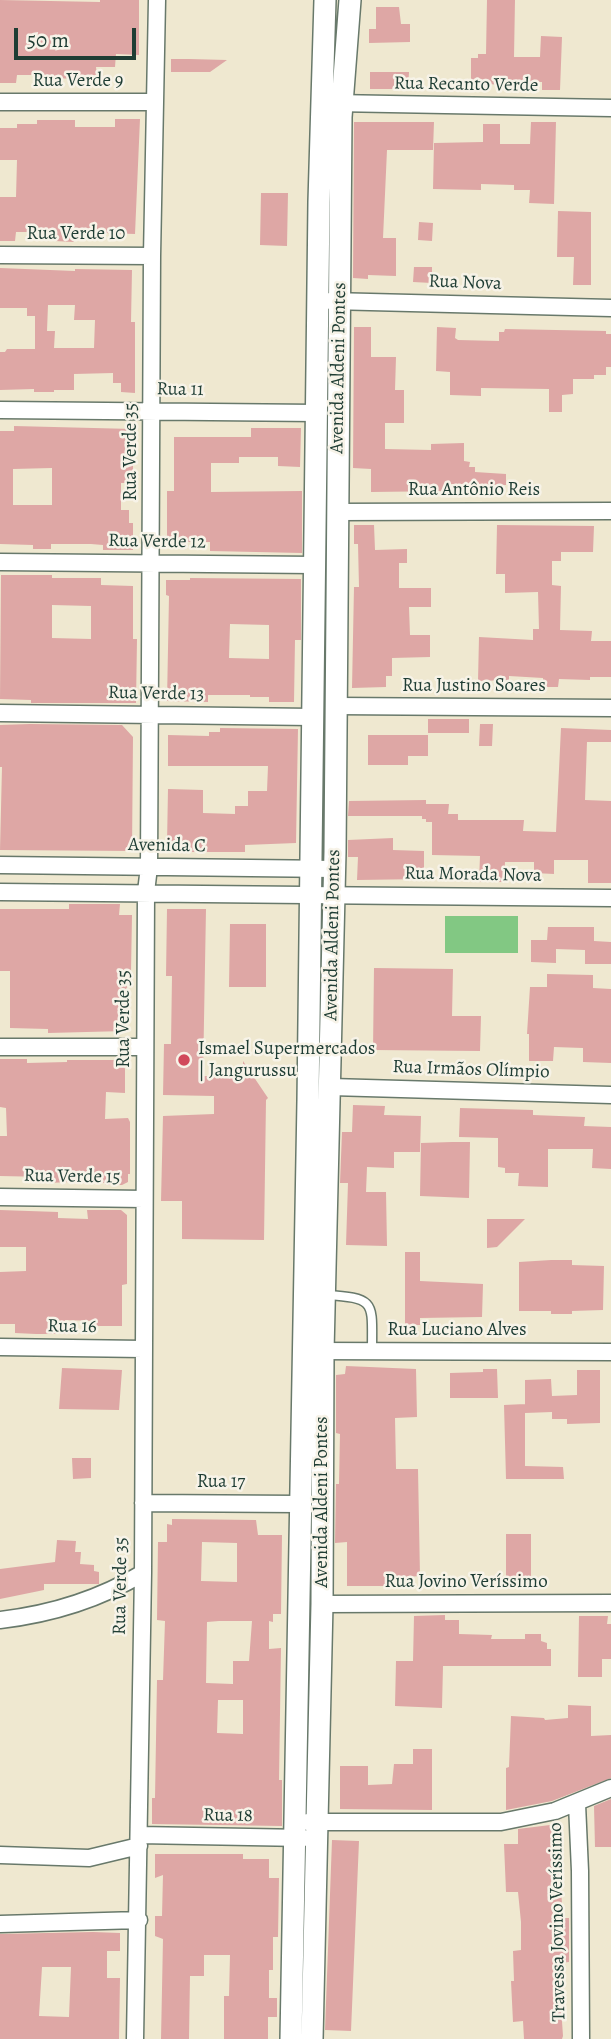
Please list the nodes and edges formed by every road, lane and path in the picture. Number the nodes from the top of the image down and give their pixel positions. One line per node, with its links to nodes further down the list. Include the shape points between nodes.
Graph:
1 (157, 0): 5 (street, Rua Verde 35)
2 (325, 0): 6 (main road, Avenida Aldeni Pontes)
3 (350, 0): 6 (main road, Avenida Aldeni Pontes)
4 (0, 102): 5 (street, Rua Verde 9)
5 (155, 102): 9 (street, Rua Verde 35)
6 (331, 102): 7 (street, Rua Recanto Verde); 10 (main road, Avenida Aldeni Pontes); 11 (main road, Avenida Aldeni Pontes)
7 (611, 108)
8 (0, 254): 9 (street, Rua Verde 10)
9 (152, 256): 14 (street, Rua Verde 35)
10 (318, 301): 11 (street, Rua Nova); 15 (main road, Avenida Aldeni Pontes)
11 (340, 301): 12 (street, Rua Nova); 17 (main road, Avenida Aldeni Pontes)
12 (611, 307)
13 (0, 410): 14 (street, Rua 11)
14 (153, 411): 15 (street, Rua 11); 19 (street, Rua Verde 35)
15 (317, 413): 20 (main road, Avenida Aldeni Pontes)
16 (611, 510): 17 (street, Rua Antônio Reis)
17 (338, 512): 21 (main road, Avenida Aldeni Pontes)
18 (0, 562): 19 (street, Rua Verde 12)
19 (151, 563): 20 (street, Rua Verde 12); 24 (street, Rua Verde 35)
20 (314, 565): 25 (main road, Avenida Aldeni Pontes)
21 (337, 706): 22 (street, Rua Justino Soares); 29 (main road, Avenida Aldeni Pontes)
22 (611, 708)
23 (0, 713): 24 (street, Rua Verde 13)
24 (150, 715): 25 (street, Rua Verde 13); 27 (street, Rua Verde 35)
25 (312, 717): 28 (main road, Avenida Aldeni Pontes)
26 (0, 865): 27 (street, Avenida C)
27 (149, 867): 28 (street, Avenida C); 31 (street, Rua Verde 35)
28 (311, 869): 29 (street, Avenida C); 32 (main road, Avenida Aldeni Pontes)
29 (334, 869): 33 (main road, Avenida Aldeni Pontes)
30 (0, 892): 31 (street)
31 (146, 892): 32 (street); 36 (street, Rua Verde 35)
32 (311, 893): 33 (street); 44 (main road, Avenida Aldeni Pontes)
33 (334, 894): 34 (street, Rua Morada Nova); 37 (main road, Avenida Aldeni Pontes)
34 (611, 898)
35 (0, 1047): 36 (street)
36 (145, 1047): 40 (street, Rua Verde 35)
37 (331, 1087): 38 (street, Rua Irmãos Olímpio); 41 (main road, Avenida Aldeni Pontes)
38 (611, 1095)
39 (0, 1197): 40 (street, Rua Verde 15)
40 (144, 1199): 43 (street, Rua Verde 35)
41 (324, 1295): 44 (main road, Avenida Aldeni Pontes); 45 (lane, via 360,1298 366,1303 372,1319)
42 (0, 1348): 43 (street, Rua 16)
43 (143, 1349): 47 (street, Rua Verde 35)
44 (312, 1351): 45 (street, Rua Luciano Alves); 48 (main road, Avenida Aldeni Pontes); 51 (main road, Avenida Aldeni Pontes)
45 (372, 1351): 46 (street, Rua Luciano Alves)
46 (611, 1352)
47 (143, 1503): 48 (street, Rua 17); 49 (street, Rua Verde 35)
48 (299, 1504): 55 (main road, Avenida Aldeni Pontes)
49 (143, 1573): 52 (street, via 54,1612); 57 (street, Rua Verde 35)
50 (611, 1603): 51 (street, Rua Jovino Veríssimo)
51 (321, 1604): 56 (main road, Avenida Aldeni Pontes)
52 (0, 1620)
53 (611, 1788): 54 (street, Rua 18)
54 (577, 1804): 56 (street, Rua 18, via 501,1822); 64 (street, Travessa Jovino Veríssimo)
55 (295, 1830): 56 (street, Rua 18); 57 (street, Rua 18); 62 (main road, Avenida Aldeni Pontes)
56 (317, 1830): 63 (main road, Avenida Aldeni Pontes)
57 (139, 1841): 58 (street, Rua 18, via 89,1858); 59 (street, Rua Verde 35)
58 (0, 1855)
59 (139, 1920): 60 (street); 61 (street, Rua Verde 35)
60 (0, 1924)
61 (135, 2039)
62 (291, 2039)
63 (312, 2039)
64 (581, 2039)

